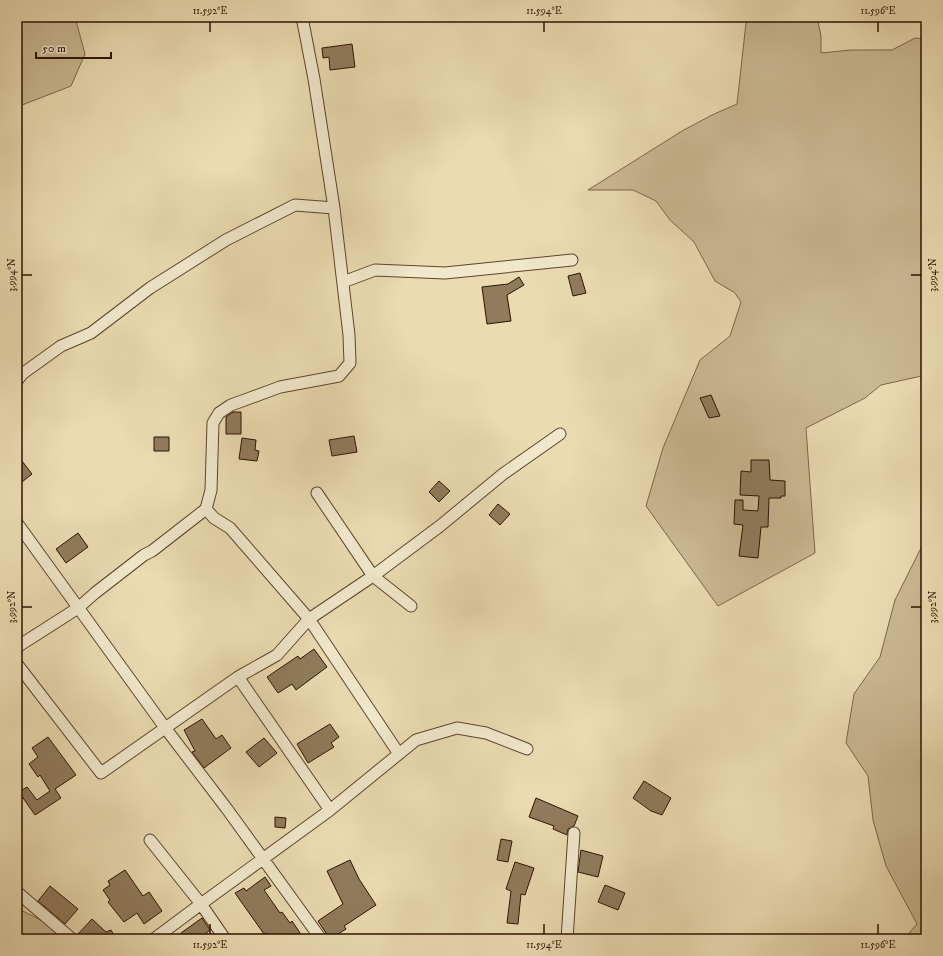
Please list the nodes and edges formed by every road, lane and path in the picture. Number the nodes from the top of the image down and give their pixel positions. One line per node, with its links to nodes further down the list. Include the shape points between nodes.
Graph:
1 (302, 17): 2 (street)
2 (334, 208): 4 (street); 5 (street, via 295,205 226,240 150,288 91,333 60,346 22,374)
3 (572, 260): 4 (street, via 445,273 375,270)
4 (343, 282): 8 (street, via 350,363 339,376 280,387 232,405 219,413 213,423 211,490)
5 (17, 381)
6 (560, 434): 10 (street, via 503,474 440,526)
7 (317, 493): 10 (street)
8 (206, 509): 12 (street); 13 (street, via 214,518 230,528)
9 (17, 523): 12 (street)
10 (373, 576): 11 (street); 13 (street)
11 (411, 606)
12 (78, 608): 14 (street); 17 (street)
13 (309, 619): 16 (street, via 277,655); 19 (street)
14 (17, 647)
15 (17, 664): 17 (street, via 101,773)
16 (238, 677): 17 (street); 20 (street)
17 (166, 729): 23 (street)
18 (527, 749): 19 (street, via 486,733 457,728 416,740)
19 (399, 754): 20 (street)
20 (330, 810): 23 (street)
21 (574, 833): 30 (street)
22 (150, 840): 25 (street)
23 (263, 859): 25 (street); 29 (street)
24 (17, 892): 26 (street)
25 (201, 904): 27 (street); 28 (street)
26 (72, 939)
27 (154, 939)
28 (225, 939)
29 (321, 939)
30 (567, 939)

